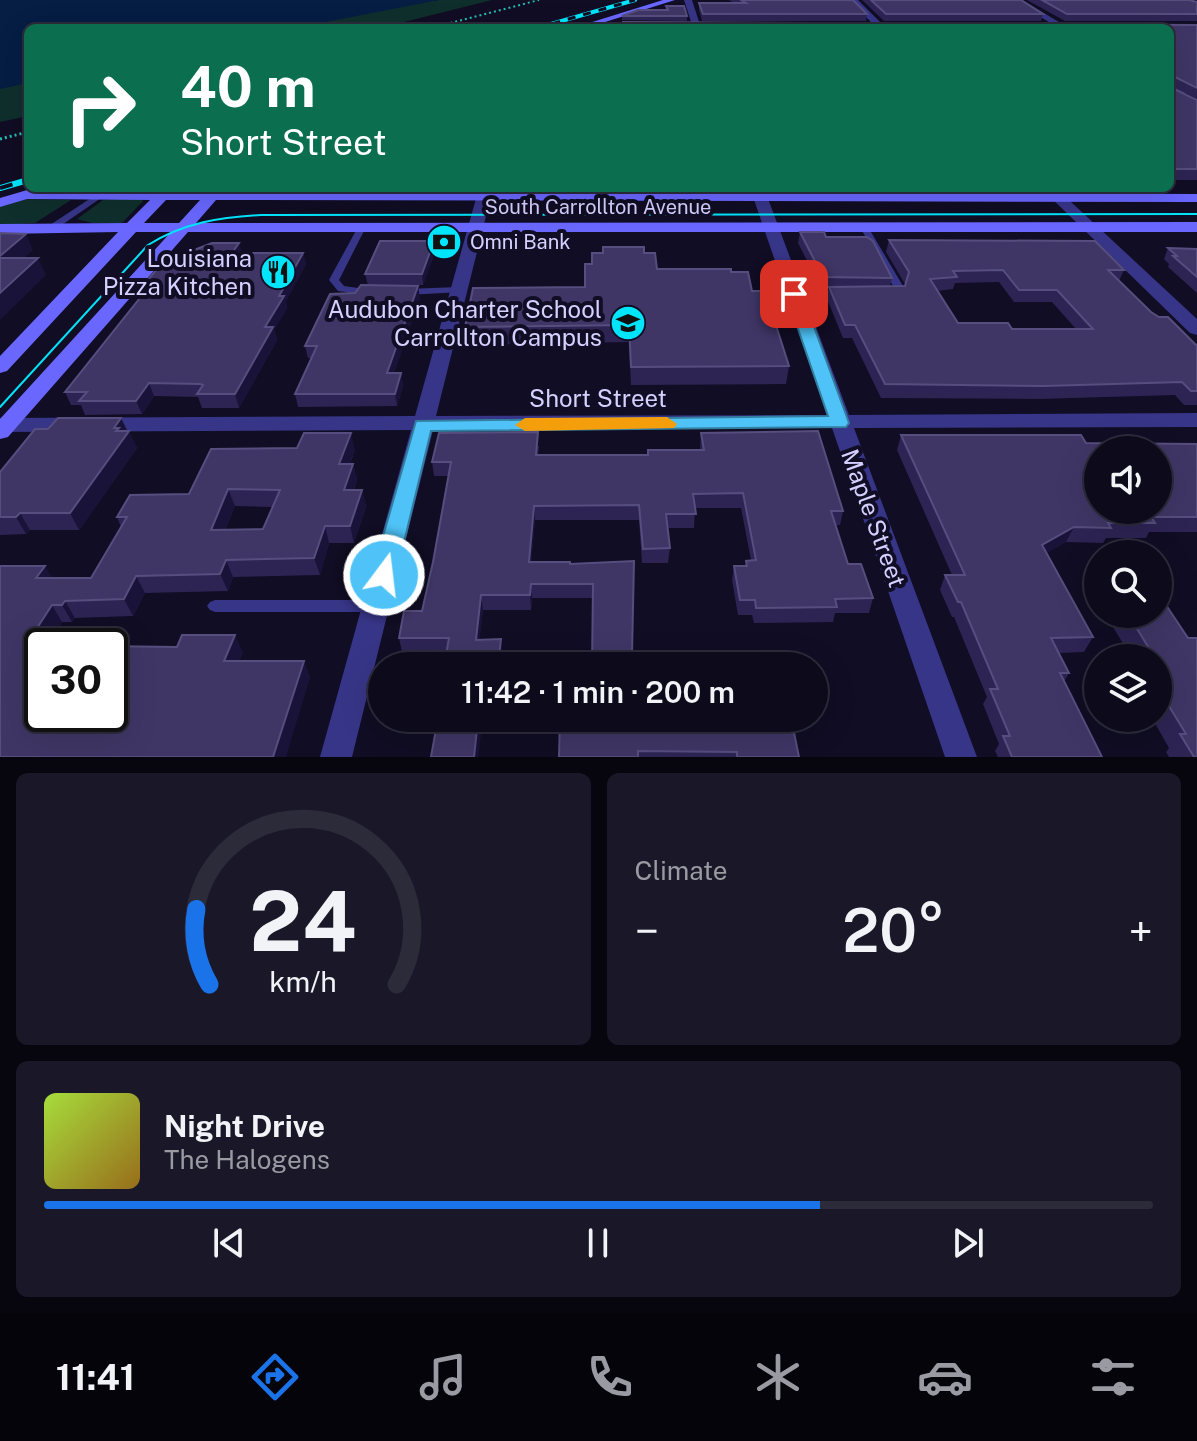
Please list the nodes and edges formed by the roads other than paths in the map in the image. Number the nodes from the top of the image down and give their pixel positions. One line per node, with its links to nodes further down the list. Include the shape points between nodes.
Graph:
1 (671, 0): 5 (main road)
2 (688, 0): 6 (street)
3 (853, 0): 7 (street)
4 (1016, 0): 8 (street)
5 (590, 24)
6 (696, 24)
7 (878, 24)
8 (1057, 24)
9 (1174, 90): 10 (street)
10 (1197, 90)
11 (1174, 92): 12 (street)
12 (1197, 105)
13 (37, 192): 21 (main road)
14 (165, 192): 15 (main road, South Carrollton Avenue); 22 (main road, South Carrollton Avenue); 34 (main road)
15 (215, 192): 16 (main road, South Carrollton Avenue); 33 (main road)
16 (242, 192): 17 (main road, South Carrollton Avenue)
17 (300, 193): 18 (main road, South Carrollton Avenue)
18 (485, 193): 19 (main road, South Carrollton Avenue); 26 (street)
19 (758, 193): 20 (main road, South Carrollton Avenue); 27 (street, Maple Street)
20 (1054, 193): 23 (main road, South Carrollton Avenue); 29 (street)
21 (27, 195): 22 (main road, South Carrollton Avenue); 24 (main road)
22 (100, 196): 32 (lane)
23 (1197, 198)
24 (0, 203)
25 (362, 227): 26 (main road, South Carrollton Avenue); 33 (main road, South Carrollton Avenue); 37 (lane, via 334,280 341,289)
26 (476, 227): 27 (main road, South Carrollton Avenue); 35 (street)
27 (771, 227): 28 (main road, South Carrollton Avenue); 38 (street, Maple Street)
28 (864, 227): 29 (main road, South Carrollton Avenue); 40 (lane, via 898,286 896,295)
29 (1090, 227): 30 (main road, South Carrollton Avenue); 41 (street)
30 (1197, 227)
31 (0, 229): 32 (main road, South Carrollton Avenue)
32 (50, 229): 34 (main road, South Carrollton Avenue)
33 (181, 229): 34 (main road, South Carrollton Avenue); 46 (main road)
34 (129, 230): 42 (main road)
35 (459, 290): 36 (lane); 45 (street)
36 (397, 292)
37 (382, 293)
38 (794, 294): 39 (lane); 44 (street, Maple Street)
39 (852, 294)
40 (881, 295)
41 (1197, 329)
42 (0, 367)
43 (1197, 420): 44 (street, Short Street)
44 (839, 423): 45 (street, Short Street); 50 (street, Maple Street)
45 (423, 425): 46 (street, Short Street); 48 (street)
46 (2, 427)
47 (215, 606): 48 (lane)
48 (376, 606): 49 (street)
49 (336, 757)
50 (961, 757)

